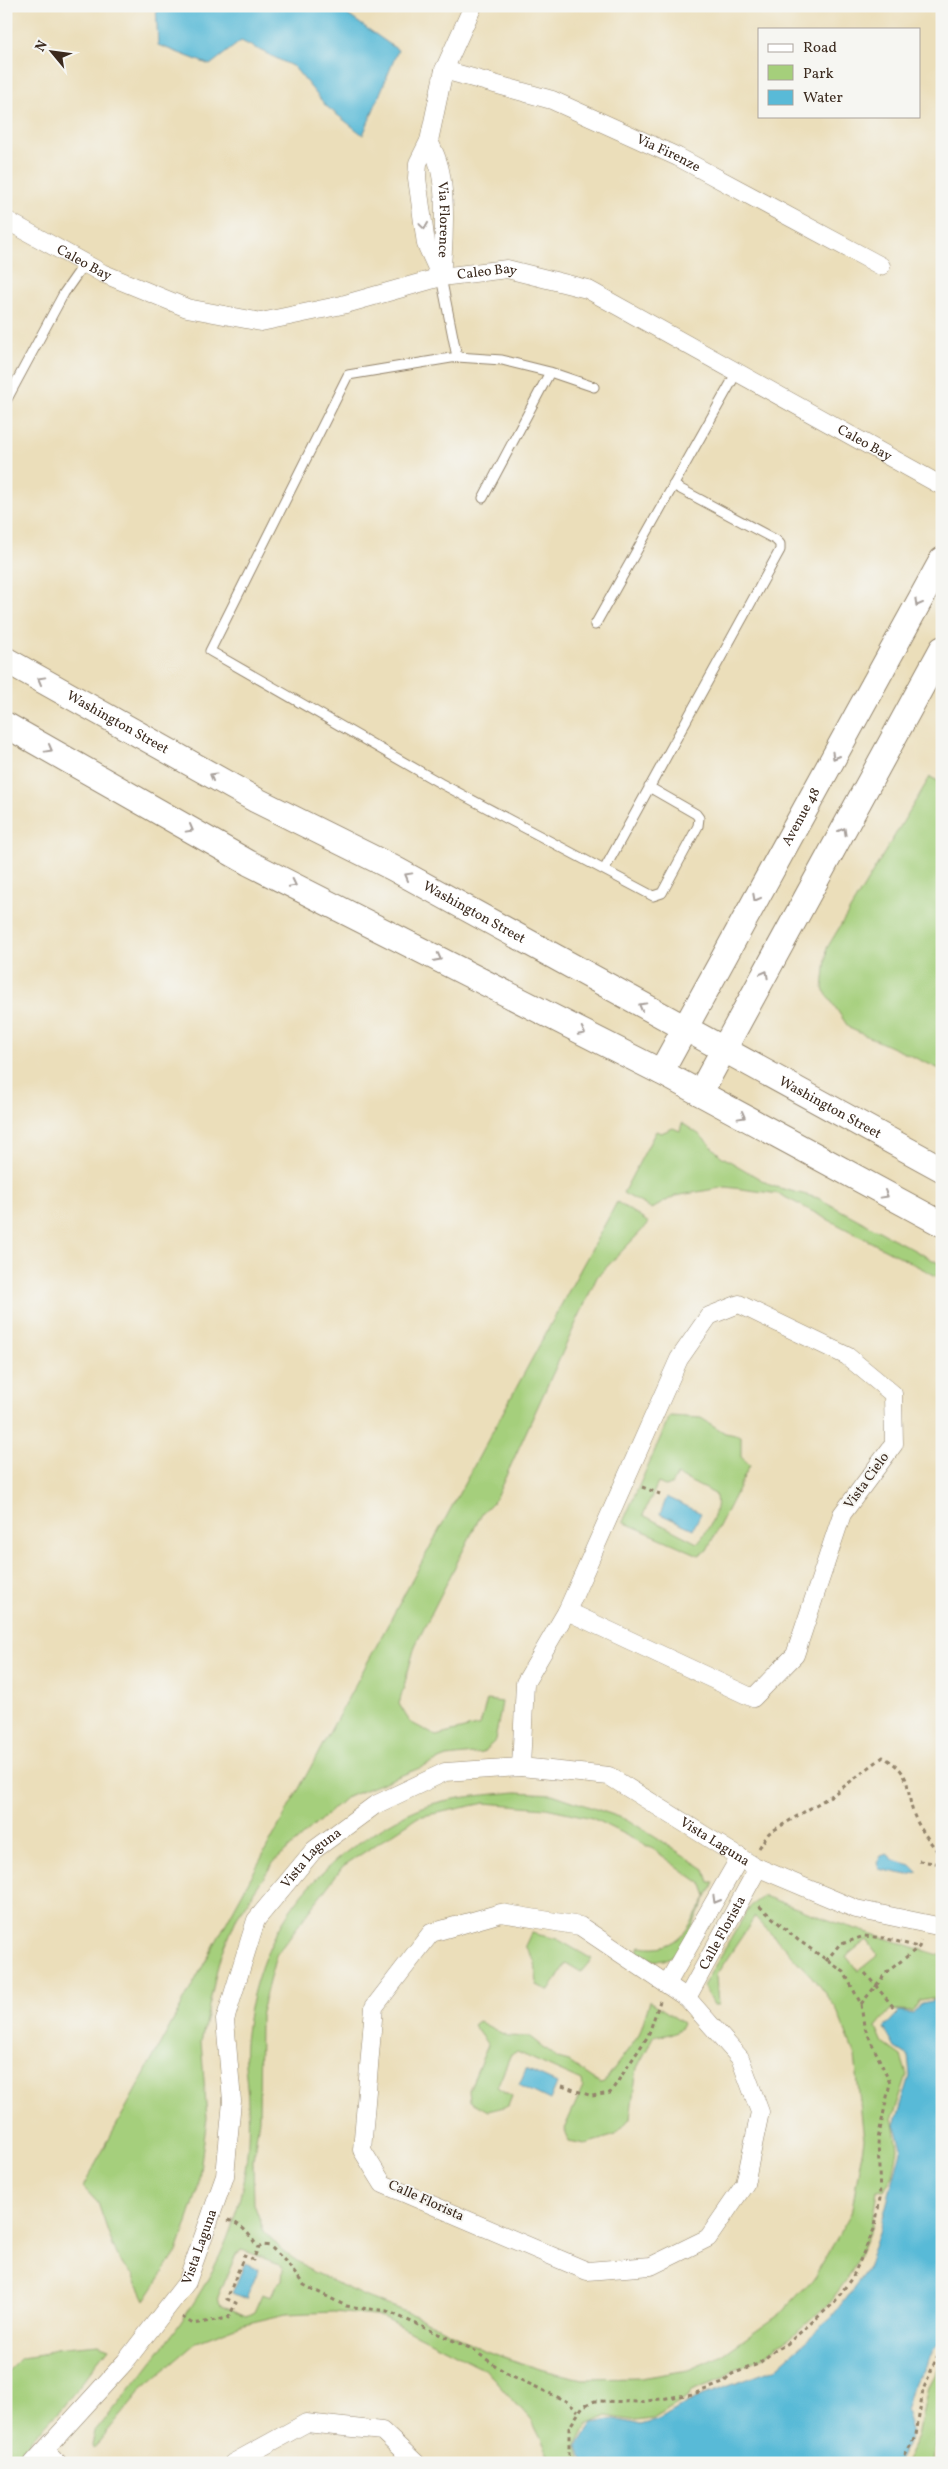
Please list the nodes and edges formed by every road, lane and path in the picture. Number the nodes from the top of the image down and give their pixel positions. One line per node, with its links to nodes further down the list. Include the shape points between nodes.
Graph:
1 (473, 6): 2 (street, Via Florence)
2 (444, 70): 5 (street, Via Firenze, via 552,100 678,157); 6 (street, Via Florence, via 417,178 426,244)
3 (6, 220): 4 (street, Caleo Bay)
4 (85, 263): 6 (street, Caleo Bay, via 187,308 261,322 342,305); 11 (lane, via 64,293)
5 (881, 266)
6 (441, 277): 7 (lane); 9 (street, Caleo Bay, via 507,269 587,289)
7 (457, 357): 8 (lane, via 502,360); 21 (lane, via 348,375 210,651 440,783)
8 (550, 372): 10 (lane); 14 (lane)
9 (737, 372): 12 (lane); 13 (street, Caleo Bay)
10 (594, 387)
11 (6, 402)
12 (673, 485): 16 (lane); 20 (lane, via 776,540 780,550)
13 (942, 486)
14 (483, 498)
15 (942, 560): 22 (main road, Avenue 48, one-way to 22)
16 (595, 625)
17 (942, 649): 23 (main road, one-way to 17)
18 (6, 660): 22 (main road, Washington Street, one-way to 18, via 393,868 256,800)
19 (6, 725): 24 (main road, one-way to 24, via 249,862)
20 (649, 787): 21 (lane); 21 (lane, via 699,818 698,826 662,893 653,896)
21 (604, 870)
22 (685, 1029): 23 (main road, Washington Street); 24 (main road, Avenue 48)
23 (724, 1049): 25 (main road); 26 (main road, Washington Street)
24 (661, 1072): 25 (main road)
25 (700, 1093): 27 (main road, one-way to 27)
26 (942, 1169)
27 (942, 1224)
28 (567, 1611): 28 (street, Vista Cielo, via 679,1359 709,1316 739,1304 847,1356 893,1394 894,1444 842,1514 795,1655 753,1698); 29 (street, Vista Cielo, via 525,1683)
29 (521, 1767): 32 (street, Vista Laguna, via 609,1776); 45 (street, Vista Laguna, via 445,1772 375,1805 314,1850 256,1920 225,2020 232,2101 225,2176)
30 (942, 1858): 32 (path, via 915,1816 908,1781 897,1765 884,1757 834,1794 769,1833)
31 (919, 1861): 33 (path)
32 (750, 1863): 34 (street, Calle Florista); 35 (street, Vista Laguna, via 856,1910); 39 (street, Calle Florista, one-way to 39)
33 (942, 1864)
34 (744, 1892): 37 (path); 41 (street, Calle Florista)
35 (935, 1925): 36 (path)
36 (919, 1948): 37 (path, via 864,1936 839,1945); 40 (path, via 887,1972)
37 (826, 1961): 42 (path, via 844,1972)
38 (865, 1973): 40 (path)
39 (667, 1984): 41 (street, Calle Florista); 41 (street, Calle Florista, via 580,1926 501,1913 431,1933 374,2008 362,2150 383,2184 587,2271 651,2266 708,2238 745,2184 760,2112 740,2058); 44 (path, via 648,2036 610,2092 592,2096)
40 (876, 1986): 42 (path); 43 (path)
41 (687, 1998)
42 (861, 2004): 49 (path, via 864,2026 890,2083 878,2139 878,2212 875,2227 853,2276 834,2303 787,2344 758,2364 732,2374 723,2383 693,2394 641,2402 595,2400)
43 (896, 2010)
44 (562, 2086)
45 (210, 2216): 46 (path, via 235,2222 251,2236); 47 (street, Vista Laguna, via 188,2282)
46 (258, 2248): 47 (path, via 253,2260 244,2256 227,2299 236,2303 228,2318 193,2324); 49 (path, via 270,2246 304,2285 346,2306 387,2311 463,2345 506,2373 566,2401)
47 (167, 2308): 50 (street, Vista Laguna)
48 (942, 2345): 54 (path, via 923,2390 916,2435)
49 (578, 2411): 53 (path, via 569,2428)
50 (46, 2459)
51 (233, 2463): 52 (street, via 306,2423 382,2431)
52 (416, 2463)
53 (571, 2463)
54 (901, 2463)

